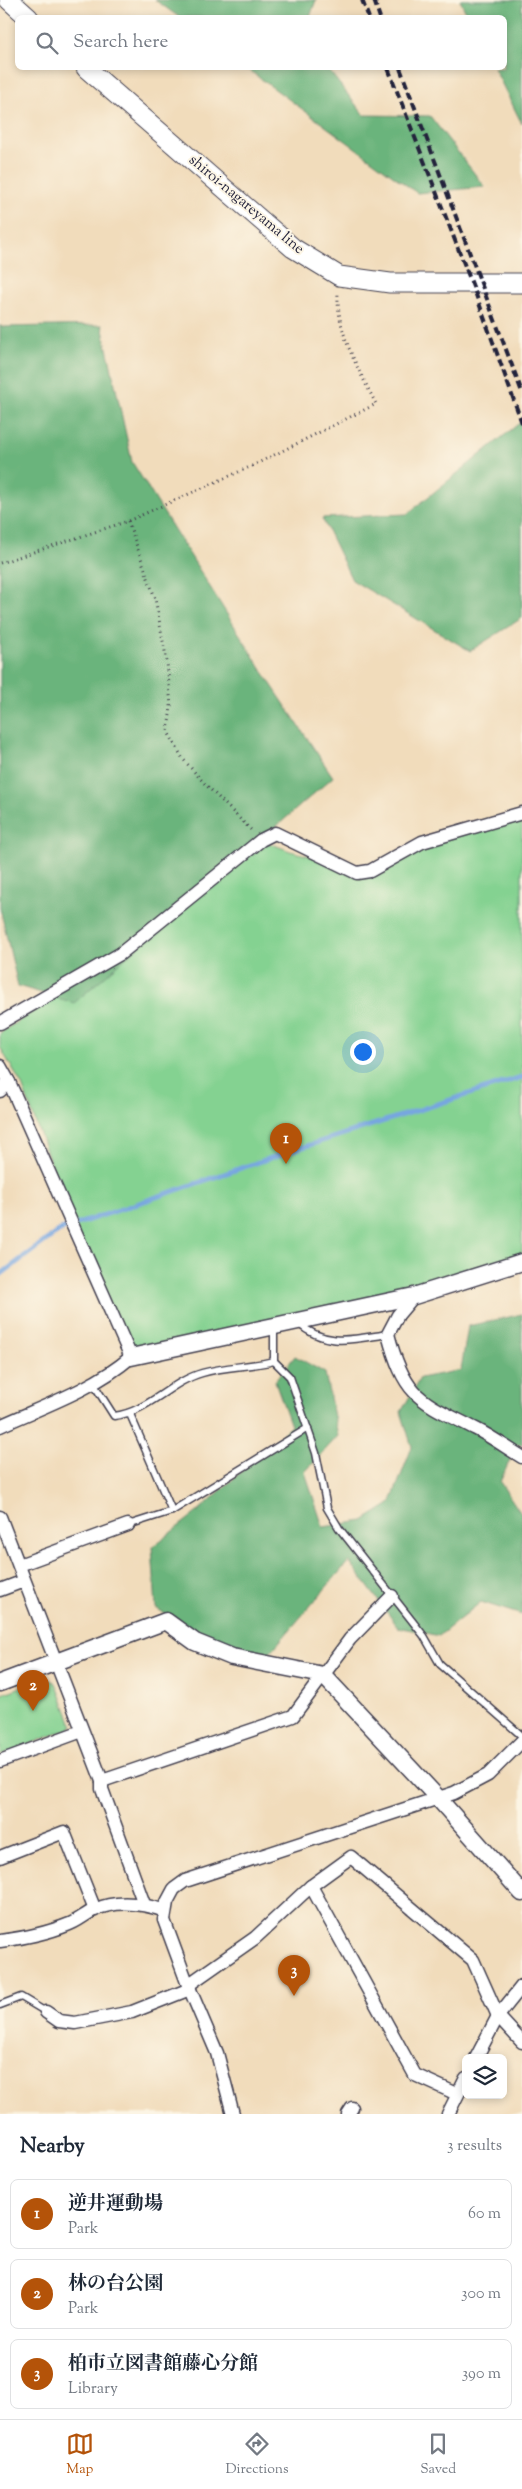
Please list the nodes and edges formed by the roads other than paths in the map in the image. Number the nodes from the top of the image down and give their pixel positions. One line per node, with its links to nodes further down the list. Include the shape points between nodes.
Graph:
1 (9, 0): 2 (main road)
2 (26, 15)
3 (88, 70): 4 (main road, shiroi-nagareyama line, via 293,248 339,276 390,283)
4 (522, 283)
5 (522, 813): 6 (street, via 422,842 370,871 357,873 274,833 261,840 120,954)
6 (0, 1023)
7 (0, 1066): 8 (street)
8 (5, 1086): 14 (street)
9 (522, 1262): 10 (street)
10 (414, 1296): 11 (street); 13 (street)
11 (297, 1322): 12 (street); 13 (lane, via 310,1334 326,1340)
12 (274, 1326): 14 (street); 15 (lane)
13 (388, 1334): 20 (street, via 406,1383 418,1397)
14 (131, 1357): 16 (street)
15 (274, 1361): 17 (lane, via 202,1373); 19 (lane, via 290,1377)
16 (93, 1383): 17 (lane, via 114,1416); 18 (street)
17 (130, 1414): 21 (lane)
18 (0, 1426)
19 (308, 1428): 21 (lane); 27 (lane, via 327,1508 338,1528 359,1550)
20 (522, 1457)
21 (172, 1511): 23 (lane)
22 (0, 1517): 24 (street)
23 (128, 1524): 24 (street)
24 (18, 1565): 25 (street)
25 (24, 1581): 26 (street); 28 (street)
26 (0, 1590)
27 (392, 1596): 29 (street, via 350,1639); 32 (lane, via 424,1636 440,1664)
28 (56, 1662): 29 (street, via 166,1620 195,1642 232,1657); 30 (street); 31 (street)
29 (323, 1675): 35 (street, via 293,1716); 36 (street)
30 (0, 1683)
31 (82, 1731): 34 (street); 35 (street)
32 (522, 1736)
33 (522, 1741): 36 (street, via 488,1775)
34 (0, 1761)
35 (102, 1780): 40 (street, via 102,1789)
36 (437, 1797): 39 (street); 42 (street, via 185,1881 174,1889)
37 (0, 1857): 41 (street, via 64,1832)
38 (311, 1886): 45 (street, via 256,1938); 48 (street, via 351,1857 473,1960); 52 (street, via 415,2075)
39 (522, 1893)
40 (144, 1904): 41 (street); 42 (street)
41 (95, 1910): 43 (street, via 69,1925 36,1936)
42 (164, 1911): 45 (street, via 164,1920)
43 (0, 1941)
44 (522, 1986): 48 (street)
45 (189, 1987): 47 (street, via 132,2012 75,2023 59,2021); 53 (street, via 217,2053)
46 (0, 2005): 47 (lane, via 21,1997)
47 (46, 2012)
48 (498, 2016): 49 (street); 50 (street)
49 (522, 2042)
50 (478, 2054)
51 (462, 2085): 52 (street)
52 (457, 2094): 54 (street)
53 (234, 2114)
54 (448, 2114)

